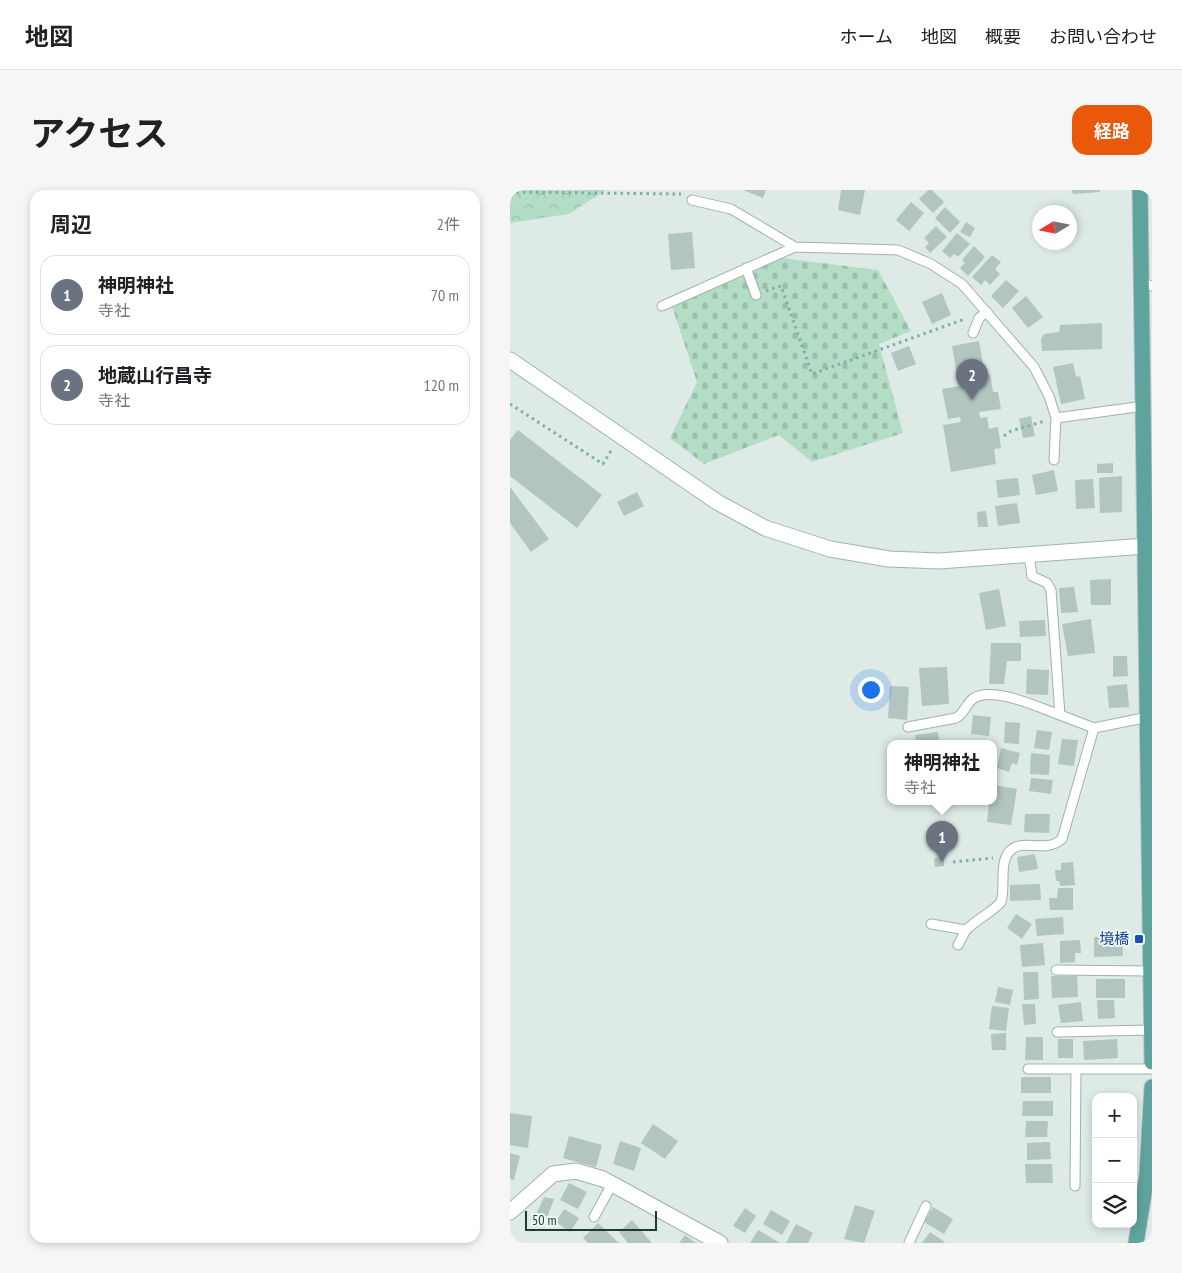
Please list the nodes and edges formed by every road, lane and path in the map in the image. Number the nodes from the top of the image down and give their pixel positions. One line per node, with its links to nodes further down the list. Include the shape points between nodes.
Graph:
1 (1140, 190): 6 (main road)
2 (510, 192): 3 (path, via 683,194)
3 (692, 200): 4 (lane, via 732,209)
4 (795, 246): 5 (lane); 9 (lane, via 898,250 931,264 962,284)
5 (746, 268): 7 (lane); 8 (lane)
6 (1147, 285): 14 (main road)
7 (756, 295): 10 (path, via 781,286 812,374)
8 (662, 306)
9 (987, 312): 11 (lane, via 979,318); 15 (lane, via 1034,367)
10 (969, 317)
11 (972, 333)
12 (510, 360): 17 (street)
13 (510, 404): 17 (path, via 603,464)
14 (1144, 406): 15 (lane); 20 (main road)
15 (1056, 418): 19 (lane)
16 (1035, 424): 18 (path, via 1011,430)
17 (621, 435): 21 (street, via 743,516 788,536 830,549 904,561 977,560)
18 (1004, 436)
19 (1054, 460)
20 (1146, 546): 21 (street); 22 (main road)
21 (1029, 555): 23 (lane, via 1032,576 1047,583 1051,590)
22 (1149, 564): 24 (main road)
23 (1060, 715): 25 (lane, via 1006,696 982,695 968,702 956,718); 26 (lane)
24 (1148, 717): 26 (lane); 33 (main road)
25 (908, 727)
26 (1094, 728): 27 (lane, via 1062,839 1050,846 1016,847)
27 (1005, 856): 28 (path); 30 (lane, via 1001,902)
28 (953, 862)
29 (931, 924): 30 (lane)
30 (966, 930): 31 (lane)
31 (958, 945)
32 (1056, 970): 33 (lane)
33 (1150, 971): 34 (main road)
34 (1151, 1030): 35 (lane); 36 (main road)
35 (1057, 1032)
36 (1152, 1062)
37 (1028, 1069): 38 (lane)
38 (1076, 1069): 39 (lane); 42 (lane)
39 (1152, 1069)
40 (1152, 1087): 48 (main road, via 1146,1175)
41 (612, 1184): 44 (street, via 576,1171 554,1174); 45 (lane); 46 (street)
42 (1075, 1186)
43 (926, 1206): 47 (lane)
44 (510, 1212)
45 (594, 1217)
46 (720, 1243)
47 (909, 1243)
48 (1136, 1243)

